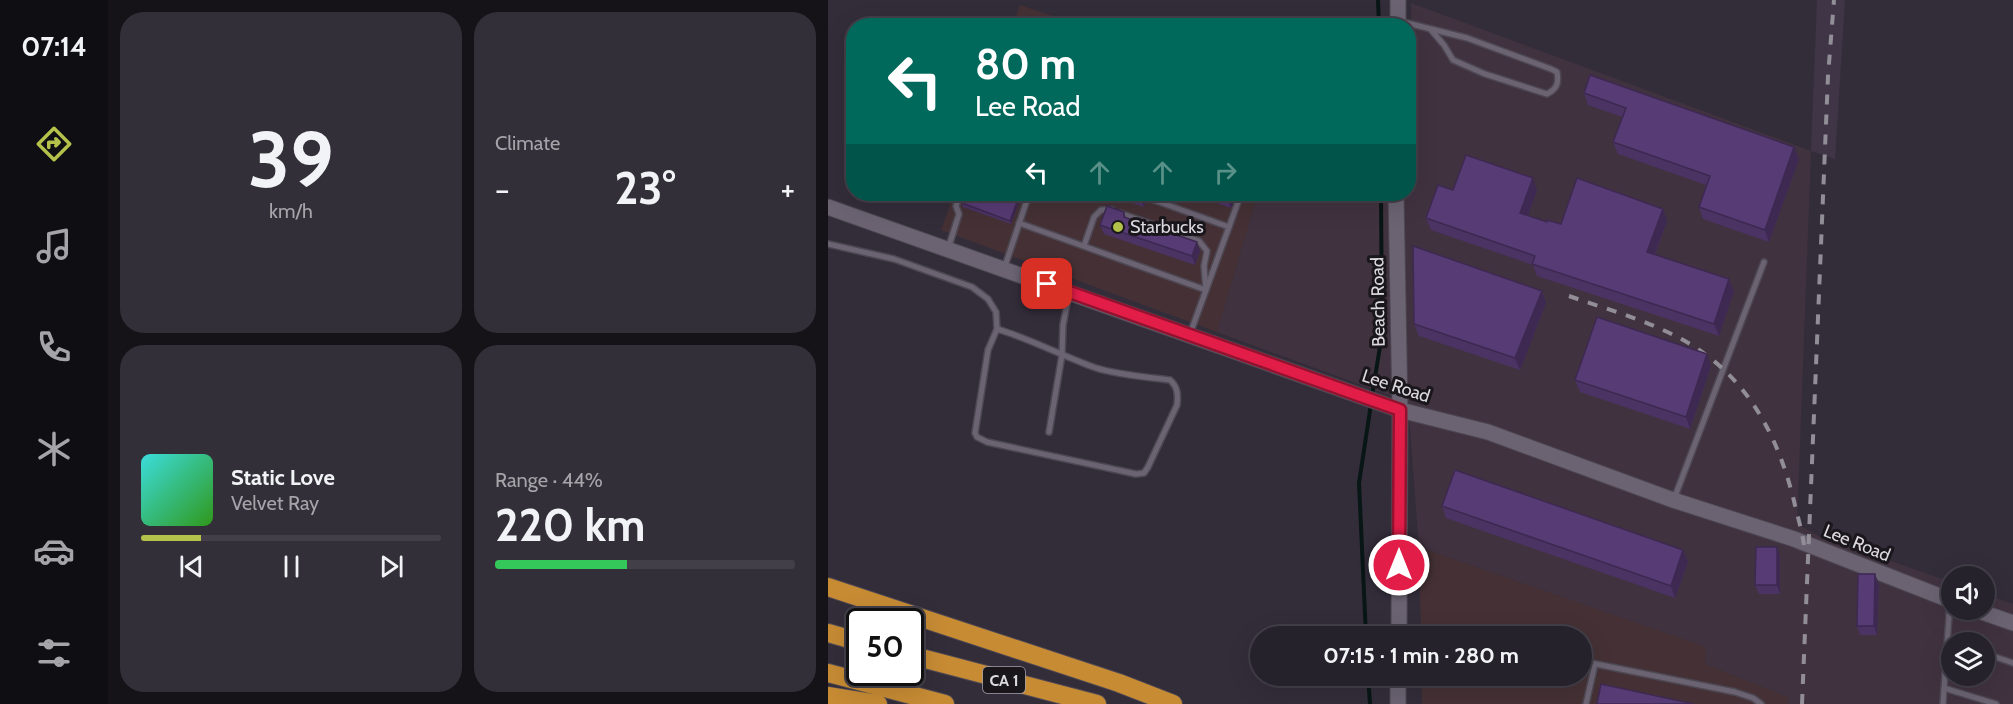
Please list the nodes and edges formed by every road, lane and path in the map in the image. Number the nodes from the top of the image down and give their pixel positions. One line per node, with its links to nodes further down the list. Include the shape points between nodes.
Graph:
1 (1398, 0): 2 (main road)
2 (1398, 18)
3 (1416, 27): 4 (lane)
4 (1431, 30): 4 (lane, via 1453,60 1547,94 1557,86 1557,72 1551,69 1467,38)
5 (958, 201): 15 (lane, via 959,214)
6 (1027, 201): 11 (lane)
7 (1157, 201): 12 (lane)
8 (1238, 201): 12 (lane)
9 (1396, 201): 23 (main road, Beach Road)
10 (828, 207): 15 (main road, Lee Road)
11 (1019, 223): 14 (lane); 17 (lane)
12 (1229, 227): 18 (lane)
13 (828, 244): 20 (lane, via 894,259 972,287 988,299 996,312)
14 (1084, 246): 18 (lane); 18 (lane, via 1094,217 1108,209 1189,237 1207,250)
15 (948, 249): 17 (main road, Lee Road)
16 (1764, 262): 25 (lane)
17 (1004, 269): 19 (main road, Lee Road)
18 (1206, 290): 21 (lane)
19 (1069, 292): 21 (main road, Lee Road); 22 (lane)
20 (997, 329): 22 (lane); 22 (lane, via 988,350 977,437 1144,473 1177,405 1175,385 1170,380 1100,369)
21 (1190, 335): 23 (main road, Lee Road)
22 (1062, 355): 24 (lane)
23 (1400, 410): 25 (main road, Lee Road, via 1488,432); 30 (main road, Beach Road)
24 (1049, 432)
25 (1673, 500): 27 (main road, Lee Road, via 1783,535)
26 (828, 587): 45 (highway)
27 (1941, 597)
28 (1995, 617): 29 (main road)
29 (2013, 623)
30 (1399, 626)
31 (828, 633): 32 (highway)
32 (846, 638)
33 (1995, 657): 36 (lane)
34 (924, 659): 44 (highway, CA 1)
35 (1592, 663): 37 (lane)
36 (2013, 663)
37 (1595, 664): 47 (lane); 48 (lane, via 1735,692)
38 (828, 673): 43 (highway)
39 (1398, 686): 46 (main road)
40 (1944, 688): 49 (lane); 50 (lane)
41 (828, 696): 42 (highway)
42 (878, 704)
43 (945, 704)
44 (1097, 704)
45 (1173, 704)
46 (1398, 704)
47 (1586, 704)
48 (1761, 704)
49 (1943, 704)
50 (1996, 704)

